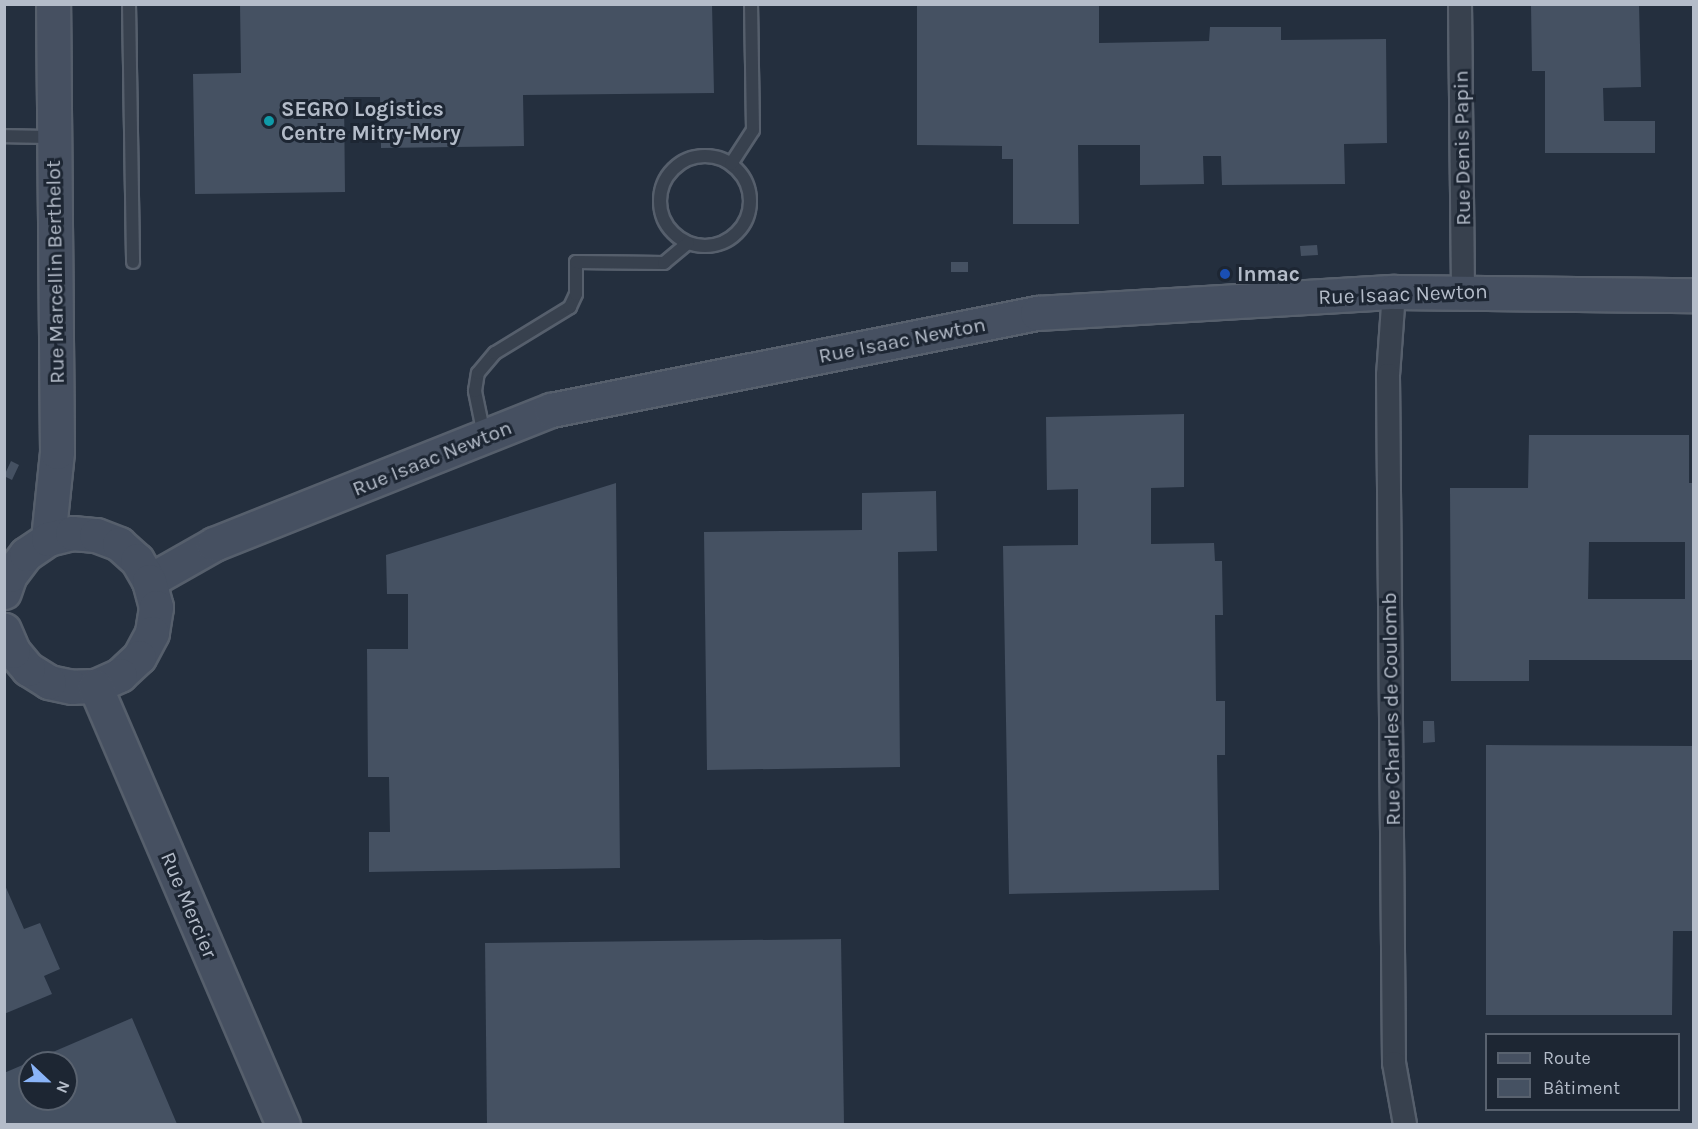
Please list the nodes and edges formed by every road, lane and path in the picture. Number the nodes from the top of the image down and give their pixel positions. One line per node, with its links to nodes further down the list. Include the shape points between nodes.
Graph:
1 (53, 4): 6 (street, Rue Marcellin Berthelot)
2 (129, 4): 9 (lane)
3 (751, 4): 7 (lane, via 753,130)
4 (1460, 4): 10 (street, Rue Denis Papin)
5 (4, 136): 6 (lane)
6 (54, 137): 14 (street, Rue Marcellin Berthelot, via 57,452)
7 (731, 164): 8 (lane, via 747,183 750,197 743,226 711,246); 8 (lane, via 713,156 699,156 679,165 664,182 661,210 675,234)
8 (688, 243): 13 (lane, via 664,264 576,262 576,294 570,307 495,353 478,373 475,391)
9 (133, 262)
10 (1463, 291): 11 (street, Rue Isaac Newton); 12 (street, Rue Isaac Newton)
11 (1394, 292): 13 (street, Rue Isaac Newton, via 1037,313 551,410); 20 (street, Rue Charles de Coulomb, via 1388,375 1394,1040)
12 (1694, 295)
13 (484, 437): 15 (street, Rue Isaac Newton, via 214,544)
14 (48, 539): 15 (street, via 72,533 111,541 137,560); 16 (street, via 26,554 10,575)
15 (150, 581): 18 (street, via 156,607 152,633 133,663 120,675)
16 (4, 592)
17 (5, 635): 18 (street, via 28,669 49,682)
18 (95, 686): 19 (street, Rue Mercier)
19 (283, 1125)
20 (1405, 1125)

